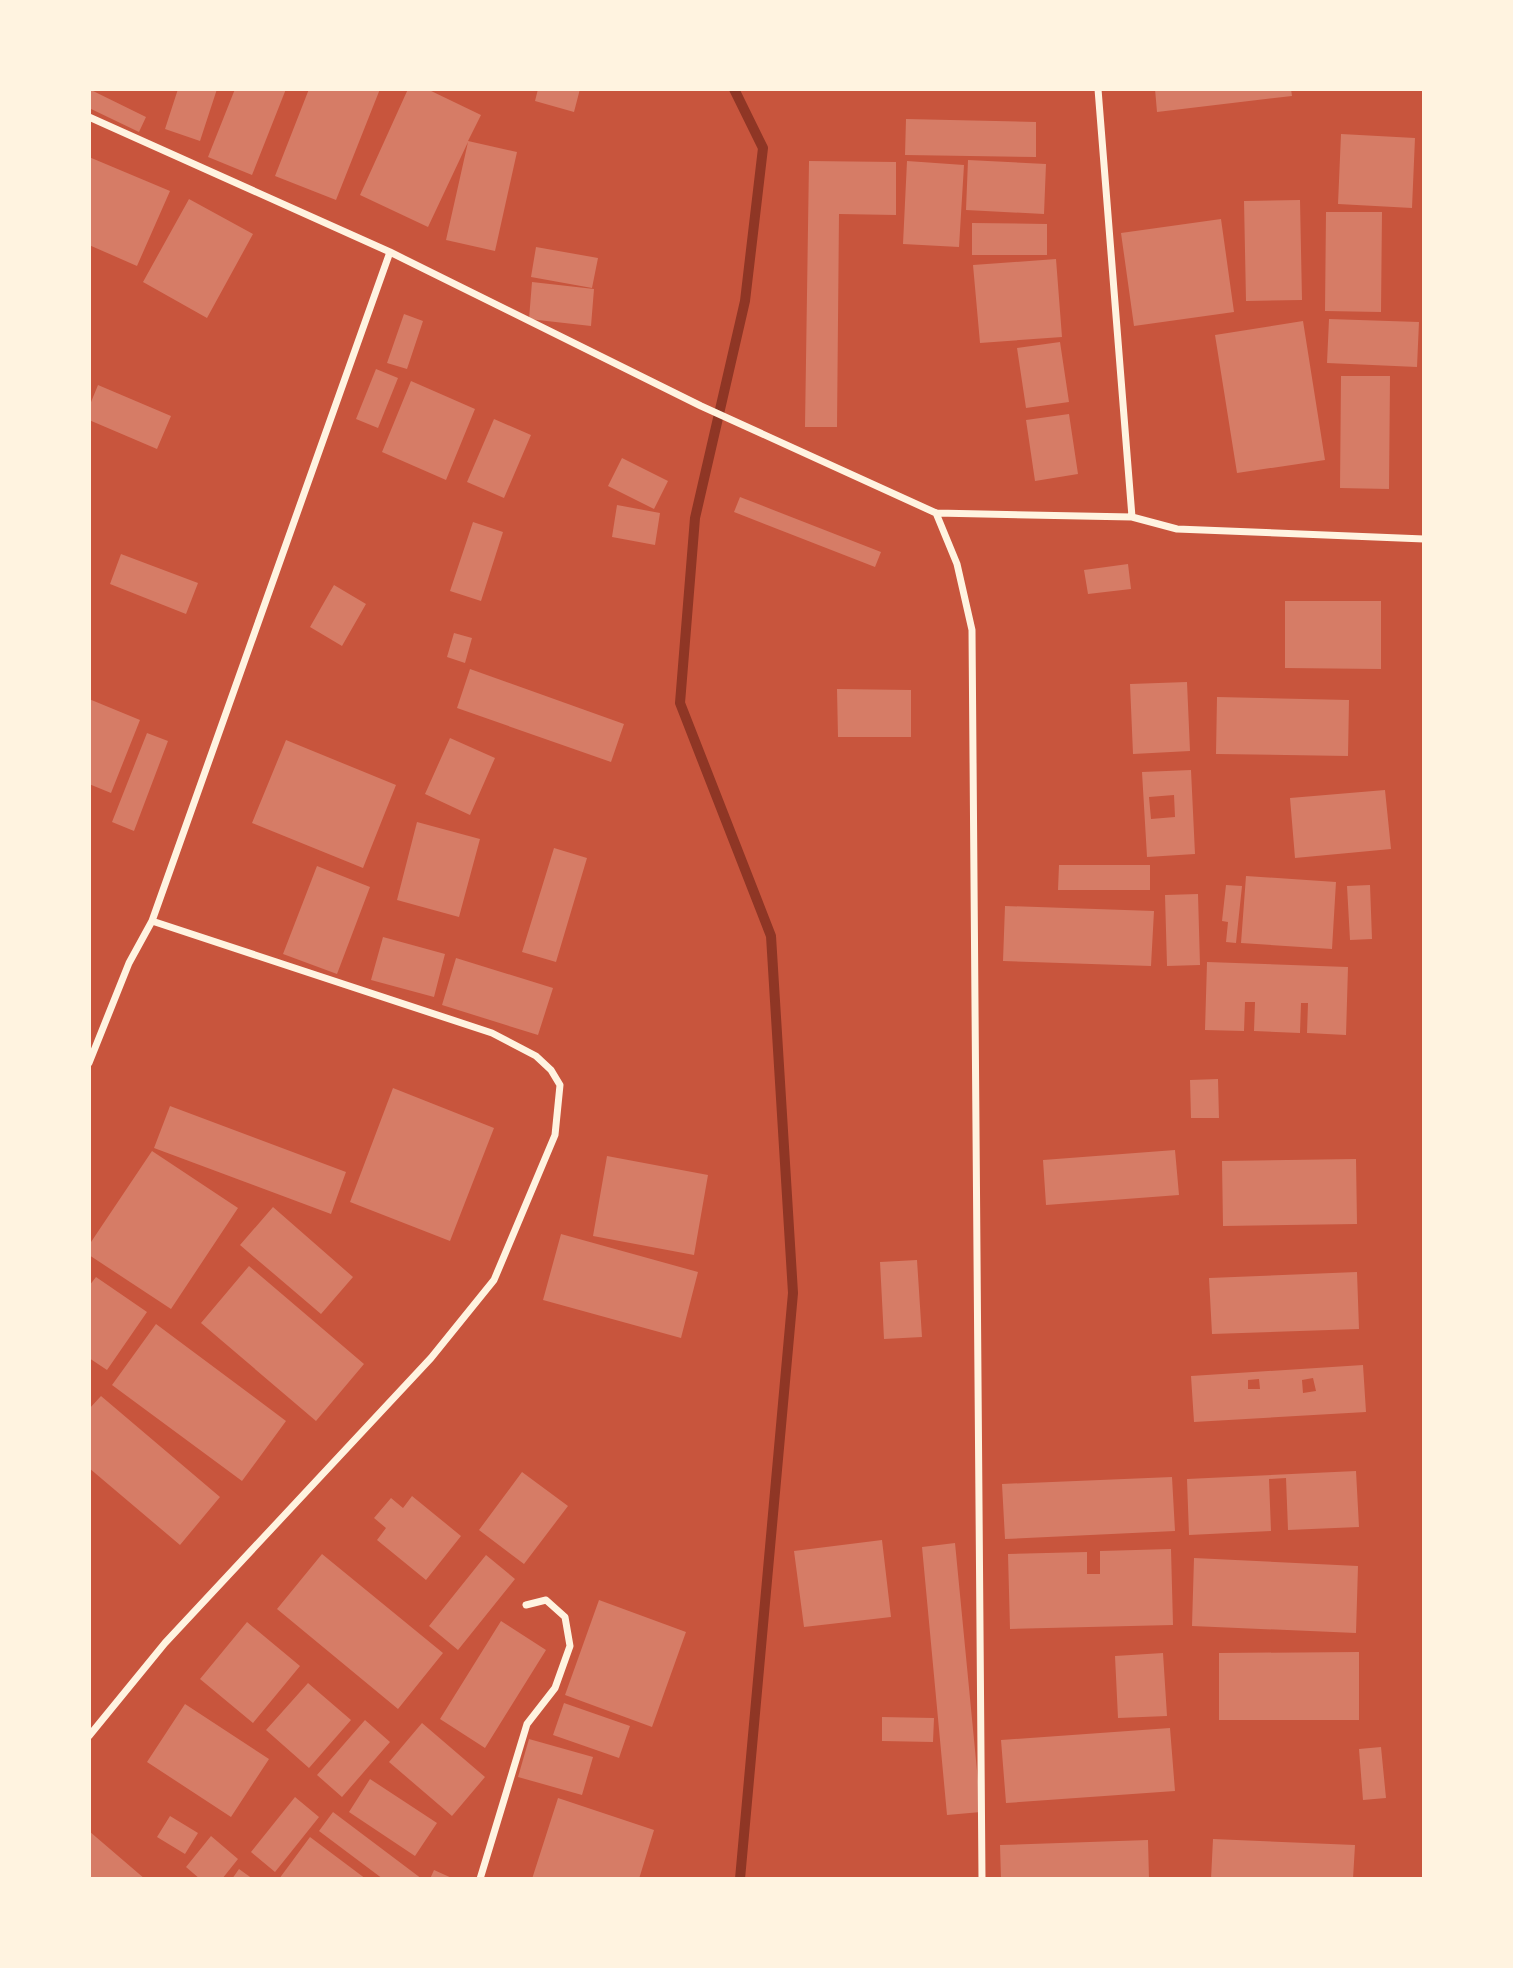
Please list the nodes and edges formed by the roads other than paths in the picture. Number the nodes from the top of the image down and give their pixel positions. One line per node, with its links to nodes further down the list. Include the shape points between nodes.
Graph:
1 (1098, 89): 5 (street)
2 (89, 117): 3 (street)
3 (390, 252): 4 (street, via 701,406); 7 (street)
4 (936, 513): 5 (street); 12 (street, via 957,564 972,630)
5 (1132, 517): 6 (street, via 1177,529)
6 (1424, 539)
7 (152, 921): 8 (street, via 129,963); 10 (street, via 492,1033 536,1056 551,1070 560,1085 560,1105 555,1135 494,1280 431,1358 165,1643)
8 (89, 1063)
9 (526, 1605): 11 (street, via 546,1600 565,1617 570,1646 555,1688 527,1724)
10 (89, 1736)
11 (480, 1879)
12 (982, 1879)

